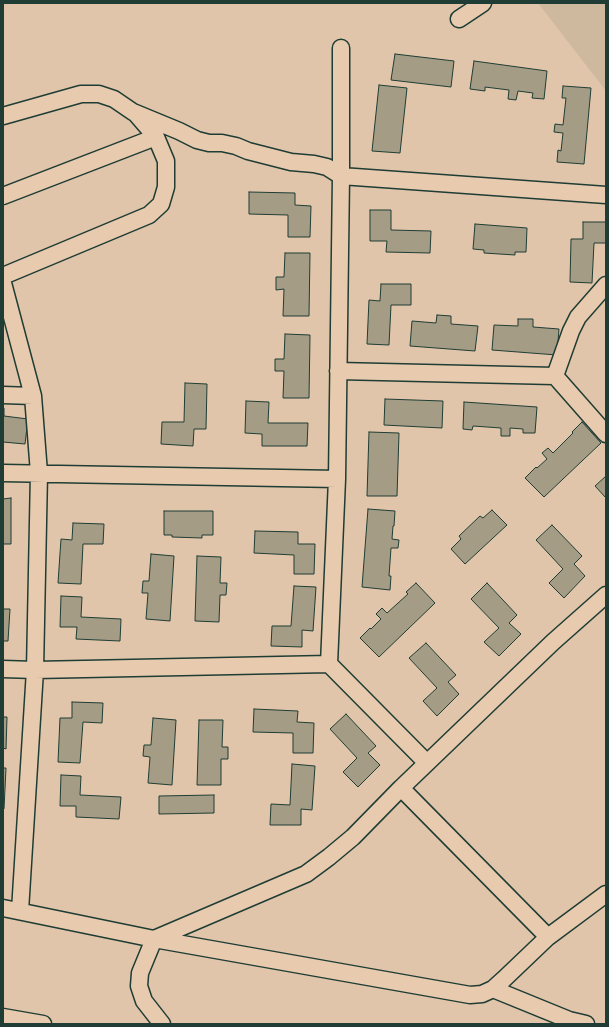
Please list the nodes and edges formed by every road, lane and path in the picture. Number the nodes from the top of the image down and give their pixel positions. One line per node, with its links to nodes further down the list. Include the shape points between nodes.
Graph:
1 (483, 3): 2 (street)
2 (459, 19)
3 (341, 48): 7 (street)
4 (133, 112): 5 (street, via 114,99 99,94 81,94); 6 (street); 7 (street, via 196,140 229,144 291,162 314,164 326,167)
5 (3, 116)
6 (156, 137): 9 (street); 10 (street, via 166,161 166,186 161,204 149,215)
7 (341, 176): 8 (street); 13 (street)
8 (606, 195)
9 (3, 196)
10 (3, 276)
11 (3, 283): 16 (street)
12 (606, 285): 14 (street, via 578,317)
13 (338, 371): 14 (street); 20 (street)
14 (554, 376): 17 (street)
15 (3, 395): 16 (street)
16 (33, 396): 19 (street)
17 (606, 434)
18 (3, 473): 19 (street)
19 (39, 473): 20 (street); 24 (street)
20 (337, 479): 22 (street)
21 (606, 595): 25 (street, via 553,642)
22 (329, 664): 24 (street); 25 (street)
23 (3, 669): 24 (street)
24 (35, 670): 29 (street)
25 (427, 763): 26 (street)
26 (401, 788): 30 (street); 31 (street, via 353,837 306,874)
27 (606, 894): 30 (street)
28 (3, 908): 29 (street)
29 (20, 911): 31 (street)
30 (548, 936): 32 (street)
31 (154, 939): 32 (street, via 470,995 482,994); 35 (street, via 140,973 139,986 144,1000)
32 (492, 989): 36 (street, via 569,1020)
33 (3, 1017): 34 (street)
34 (34, 1023)
35 (162, 1024)
36 (586, 1024)

